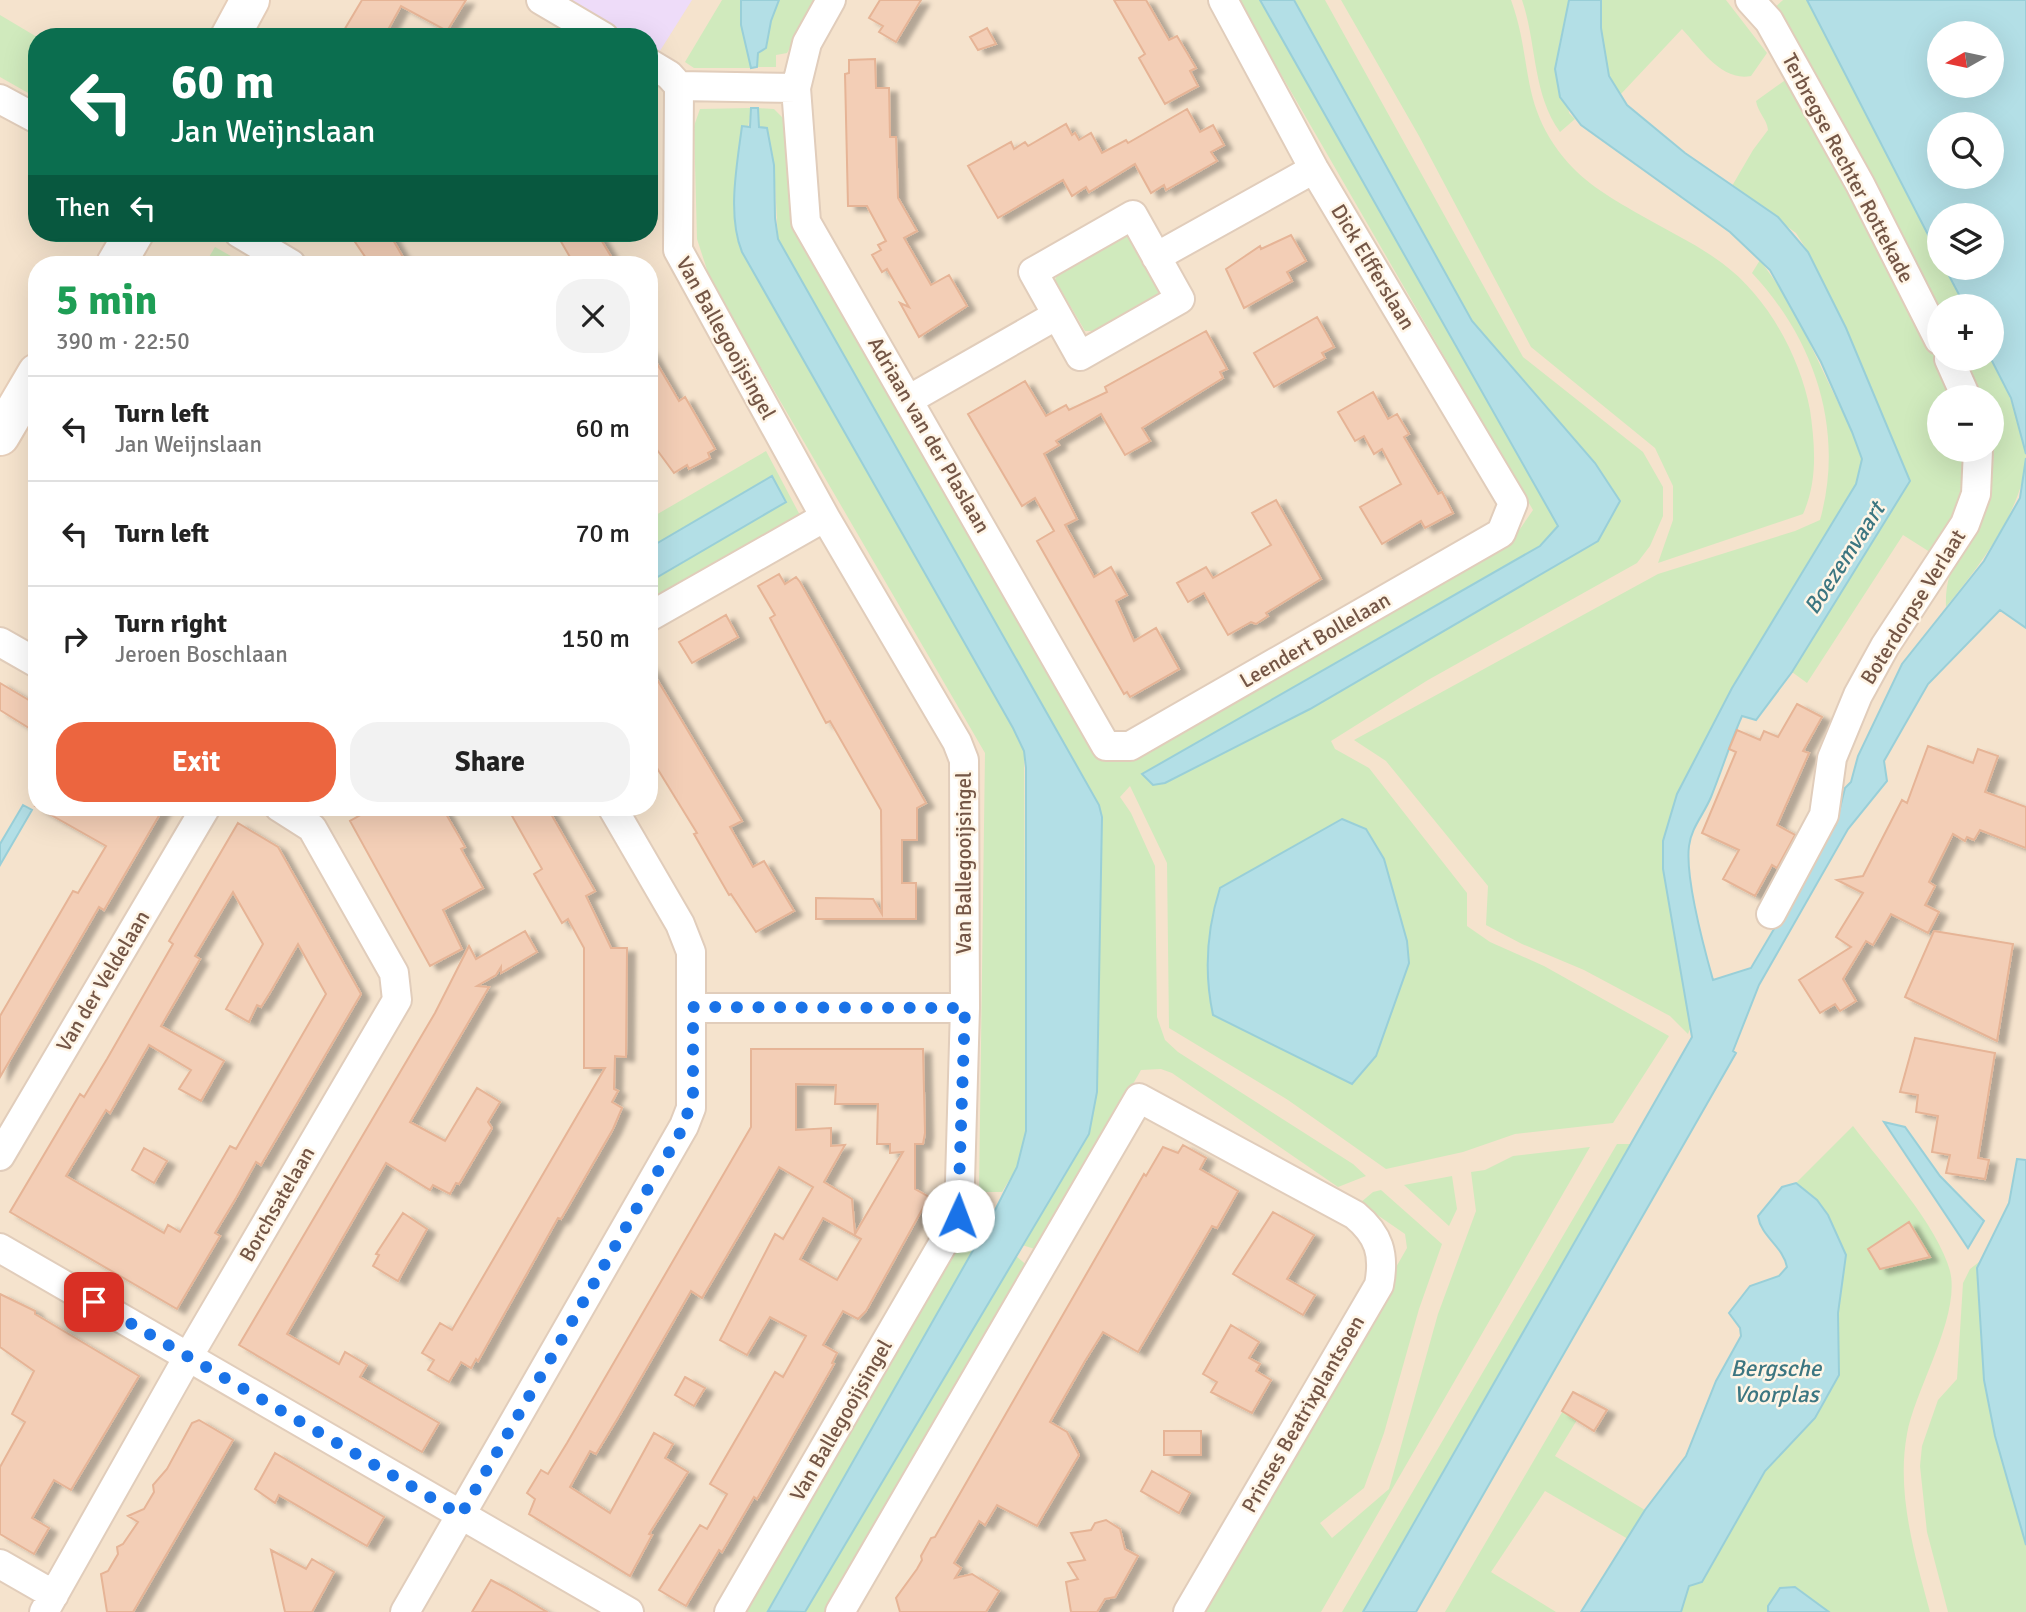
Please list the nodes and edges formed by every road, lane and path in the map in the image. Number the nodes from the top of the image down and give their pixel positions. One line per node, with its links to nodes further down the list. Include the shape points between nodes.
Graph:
1 (250, 0): 6 (main road)
2 (541, 0): 7 (street)
3 (831, 0): 10 (street, Adriaan van der Plaslaan)
4 (1223, 0): 13 (street, Dick Elfferslaan)
5 (1750, 0): 18 (street, Terbregse Rechter Rottekade, via 1769,21)
6 (235, 28)
7 (573, 28)
8 (658, 68): 9 (street)
9 (679, 86): 10 (street); 23 (street, Van Ballegooijsingel, via 678,250)
10 (785, 87): 20 (street, Adriaan van der Plaslaan, via 806,222)
11 (0, 99): 12 (street)
12 (28, 114)
13 (1314, 169): 16 (street); 24 (street, Dick Elfferslaan, via 1513,503)
14 (254, 242): 15 (street)
15 (278, 256)
16 (1156, 257): 17 (street, via 1180,299 1080,356); 17 (street, via 1133,215 1033,272)
17 (1057, 315): 20 (street)
18 (1927, 316)
19 (28, 388): 21 (main road)
20 (910, 399): 28 (street, Adriaan van der Plaslaan, via 1106,746)
21 (0, 436)
22 (1977, 462): 32 (street, Boterdorpse Verlaat, via 1976,494 1965,524 1858,695 1832,758 1824,815)
23 (825, 517): 25 (street); 34 (street, Van Ballegooijsingel, via 964,760)
24 (1501, 533): 28 (street, Leendert Bollelaan)
25 (658, 612)
26 (0, 642): 27 (street)
27 (28, 658)
28 (1130, 746)
29 (201, 816): 35 (street, Van der Veldelaan)
30 (617, 816): 33 (street, via 680,924 691,952)
31 (313, 817): 37 (street, Borchsatelaan, via 394,973 397,1000)
32 (1771, 914)
33 (693, 1007): 34 (street); 38 (street, via 693,1093 684,1126)
34 (965, 1008): 43 (street, Van Ballegooijsingel, via 958,1216)
35 (0, 1156)
36 (0, 1248): 37 (street)
37 (188, 1357): 38 (street); 40 (street, Borchsatelaan)
38 (461, 1515): 41 (street); 42 (street)
39 (0, 1564): 40 (street)
40 (49, 1603)
41 (405, 1612)
42 (629, 1612)
43 (729, 1612)
44 (840, 1612): 45 (street, Prinses Beatrixplantsoen, via 1139,1098 1355,1215 1368,1226 1382,1254 1379,1285)
45 (1188, 1612)

